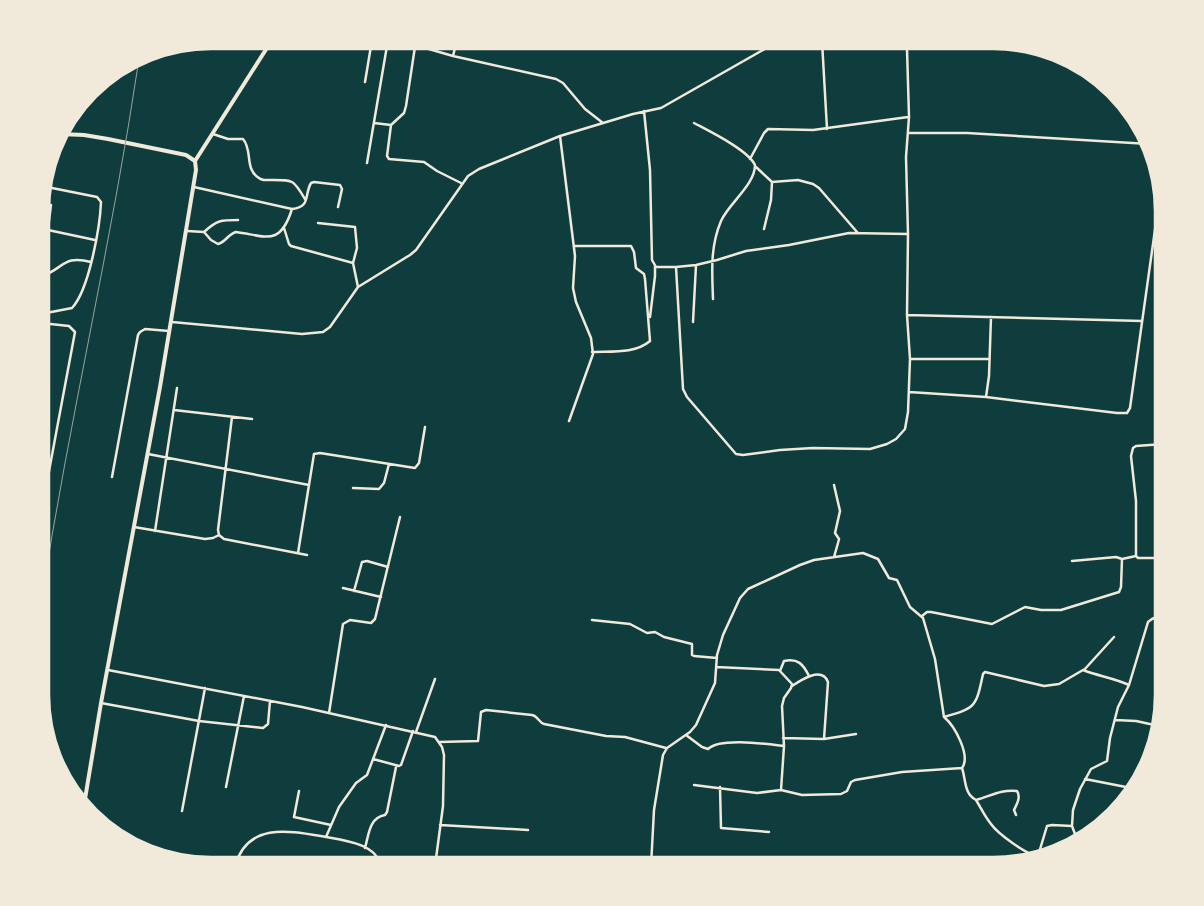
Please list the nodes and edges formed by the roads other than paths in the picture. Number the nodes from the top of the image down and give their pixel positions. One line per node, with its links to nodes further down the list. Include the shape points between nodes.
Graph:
1 (266, 49): 21 (main road)
2 (370, 49): 11 (street)
3 (386, 49): 14 (street)
4 (414, 49): 17 (street, via 404,113)
5 (429, 49): 10 (street)
6 (455, 49): 10 (street)
7 (765, 49): 12 (street, via 661,108)
8 (824, 49): 18 (street)
9 (907, 49): 13 (street)
10 (453, 56): 15 (street, via 556,79)
11 (365, 82)
12 (644, 111): 15 (street); 53 (street, via 650,170 652,260)
13 (909, 117): 18 (street); 19 (street)
14 (374, 123): 17 (street); 26 (street)
15 (602, 123): 22 (street)
16 (694, 123): 24 (street, via 726,140)
17 (391, 125): 29 (street, via 388,159 424,162)
18 (828, 129): 24 (street, via 768,129)
19 (908, 133): 23 (street, via 967,133); 46 (street)
20 (68, 134): 25 (main road, via 186,155)
21 (213, 134): 25 (main road); 32 (street, via 243,139 247,144 249,165 258,178 291,181)
22 (560, 136): 29 (street, via 479,169); 48 (street)
23 (1140, 143)
24 (750, 159): 27 (street)
25 (194, 161): 31 (main road)
26 (367, 163)
27 (755, 166): 28 (street); 50 (street, via 753,178 721,221 714,239)
28 (772, 182): 40 (street); 45 (street, via 798,180 813,184)
29 (462, 183): 56 (street, via 416,250)
30 (50, 187): 47 (street, via 81,192 99,199)
31 (194, 187): 35 (street); 43 (main road)
32 (306, 200): 34 (street, via 311,183 338,185 342,189); 35 (street, via 303,206)
33 (51, 205): 37 (street)
34 (338, 207)
35 (292, 209): 39 (street)
36 (238, 220): 44 (street, via 216,221)
37 (49, 222)
38 (318, 223): 51 (street, via 355,227 357,248)
39 (284, 228): 44 (street, via 266,237 236,232 218,244); 51 (street, via 292,246)
40 (764, 229)
41 (1155, 229): 61 (street)
42 (49, 230): 47 (street)
43 (187, 231): 44 (street); 62 (main road)
44 (204, 232)
45 (857, 232): 46 (street); 50 (street, via 752,250)
46 (908, 234): 59 (street)
47 (95, 240): 49 (street)
48 (574, 246): 64 (street, via 632,247 636,268 644,274); 67 (street, via 574,295 591,338)
49 (91, 262): 55 (street, via 71,260); 58 (street, via 74,307)
50 (712, 262): 52 (street); 57 (street)
51 (353, 263): 56 (street)
52 (696, 265): 54 (street); 63 (street)
53 (655, 266): 54 (street); 64 (street)
54 (676, 267): 71 (street, via 683,389 737,455 794,448 858,450 882,446 896,439 905,428)
55 (49, 272)
56 (358, 287): 62 (street, via 330,327 314,334)
57 (713, 299)
58 (49, 313)
59 (907, 315): 60 (street); 68 (street)
60 (991, 317): 61 (street); 69 (street)
61 (1142, 321): 72 (street, via 1127,413)
62 (172, 322): 66 (main road)
63 (693, 322)
64 (649, 323): 67 (street, via 650,340 646,344 628,350)
65 (49, 324): 83 (street, via 69,326 75,332)
66 (170, 332): 79 (main road); 84 (street, via 145,329 138,335)
67 (592, 352): 76 (street)
68 (910, 359): 69 (street); 71 (street)
69 (989, 359): 72 (street)
70 (177, 388): 73 (street)
71 (909, 392): 72 (street)
72 (986, 397)
73 (174, 410): 74 (street); 80 (street)
74 (232, 417): 75 (street); 82 (street)
75 (252, 419)
76 (569, 420)
77 (425, 427): 81 (street, via 418,466)
78 (1155, 444): 94 (street, via 1139,445 1132,451)
79 (148, 454): 80 (street); 89 (main road)
80 (166, 457): 82 (street); 90 (street)
81 (389, 464): 85 (street, via 317,453 313,457); 87 (street, via 379,489)
82 (225, 469): 85 (street); 91 (street)
83 (49, 471)
84 (112, 477)
85 (309, 485): 92 (street)
86 (834, 485): 95 (street, via 840,511)
87 (353, 488)
88 (400, 517): 99 (street)
89 (134, 527): 90 (street); 109 (main road)
90 (155, 530): 91 (street, via 205,539)
91 (219, 535): 92 (street, via 224,539)
92 (298, 553): 93 (street)
93 (307, 555)
94 (1136, 556): 96 (street); 97 (street)
95 (834, 557): 103 (street, via 863,554 878,559 889,578 896,580 912,610); 107 (street, via 805,563 748,589 740,598 723,635)
96 (1155, 558)
97 (1122, 559): 98 (street); 103 (street, via 1119,592 1067,609 1025,607 992,624 931,612)
98 (1072, 561)
99 (388, 567): 101 (street, via 362,562); 102 (street)
100 (343, 588): 101 (street)
101 (354, 591): 102 (street)
102 (381, 597): 120 (street, via 374,622 350,620 343,624)
103 (922, 616): 121 (street, via 934,659)
104 (1155, 618): 114 (street, via 1148,622)
105 (592, 620): 107 (street, via 630,624 646,633 655,632 692,644 694,656)
106 (1114, 636): 110 (street)
107 (717, 658): 108 (street)
108 (716, 667): 111 (street); 129 (street, via 714,686 696,725)
109 (107, 670): 116 (street); 119 (main road)
110 (1084, 670): 114 (street); 121 (street, via 1058,684 1044,686 985,672 972,706)
111 (780, 671): 112 (street, via 784,661 796,660); 115 (street)
112 (808, 676): 115 (street); 131 (street, via 824,676 828,680)
113 (434, 679): 127 (street)
114 (1129, 685): 123 (street)
115 (792, 686): 130 (street, via 783,702)
116 (205, 688): 117 (street); 122 (street)
117 (244, 696): 118 (street); 124 (street)
118 (270, 701): 120 (street); 124 (street, via 265,727)
119 (100, 703): 122 (street); 145 (main road)
120 (329, 713): 125 (street)
121 (944, 717): 137 (street, via 959,737 966,758)
122 (198, 720): 124 (street); 147 (street)
123 (1115, 720): 126 (street); 138 (street, via 1107,761 1093,767)
124 (238, 725): 140 (street)
125 (386, 725): 127 (street); 135 (street)
126 (1152, 725)
127 (414, 731): 132 (street, via 435,737); 136 (street, via 401,765)
128 (856, 734): 131 (street)
129 (686, 735): 133 (street, via 708,748 740,742); 134 (street)
130 (783, 738): 131 (street); 133 (street)
131 (824, 739)
132 (439, 742): 134 (street, via 478,741 481,712 494,710 532,715 544,724 624,737); 150 (street, via 444,755)
133 (784, 746): 144 (street)
134 (667, 748): 162 (street, via 662,759 654,810)
135 (373, 759): 136 (street); 149 (street, via 367,775 354,786)
136 (396, 767): 156 (street, via 385,815 374,819)
137 (962, 768): 144 (street, via 902,772 855,780 841,794 802,795); 146 (street, via 966,789)
138 (1085, 779): 142 (street); 151 (street, via 1073,810)
139 (694, 785): 141 (street)
140 (226, 787)
141 (720, 787): 144 (street, via 757,792); 153 (street, via 721,828)
142 (1126, 787)
143 (299, 790): 149 (street, via 294,816)
144 (781, 790)
145 (85, 798)
146 (976, 800): 148 (street, via 998,791 1016,791); 158 (street, via 995,829)
147 (182, 811)
148 (1016, 815)
149 (331, 825): 155 (street)
150 (440, 825): 152 (street); 161 (street)
151 (1072, 826): 154 (street); 157 (street, via 1048,825)
152 (528, 830)
153 (769, 832)
154 (1075, 835)
155 (326, 837): 156 (street, via 353,842); 159 (street, via 278,830 247,843)
156 (365, 848): 160 (street)
157 (1040, 850)
158 (1029, 853)
159 (238, 857)
160 (376, 857)
161 (436, 857)
162 (651, 857)

